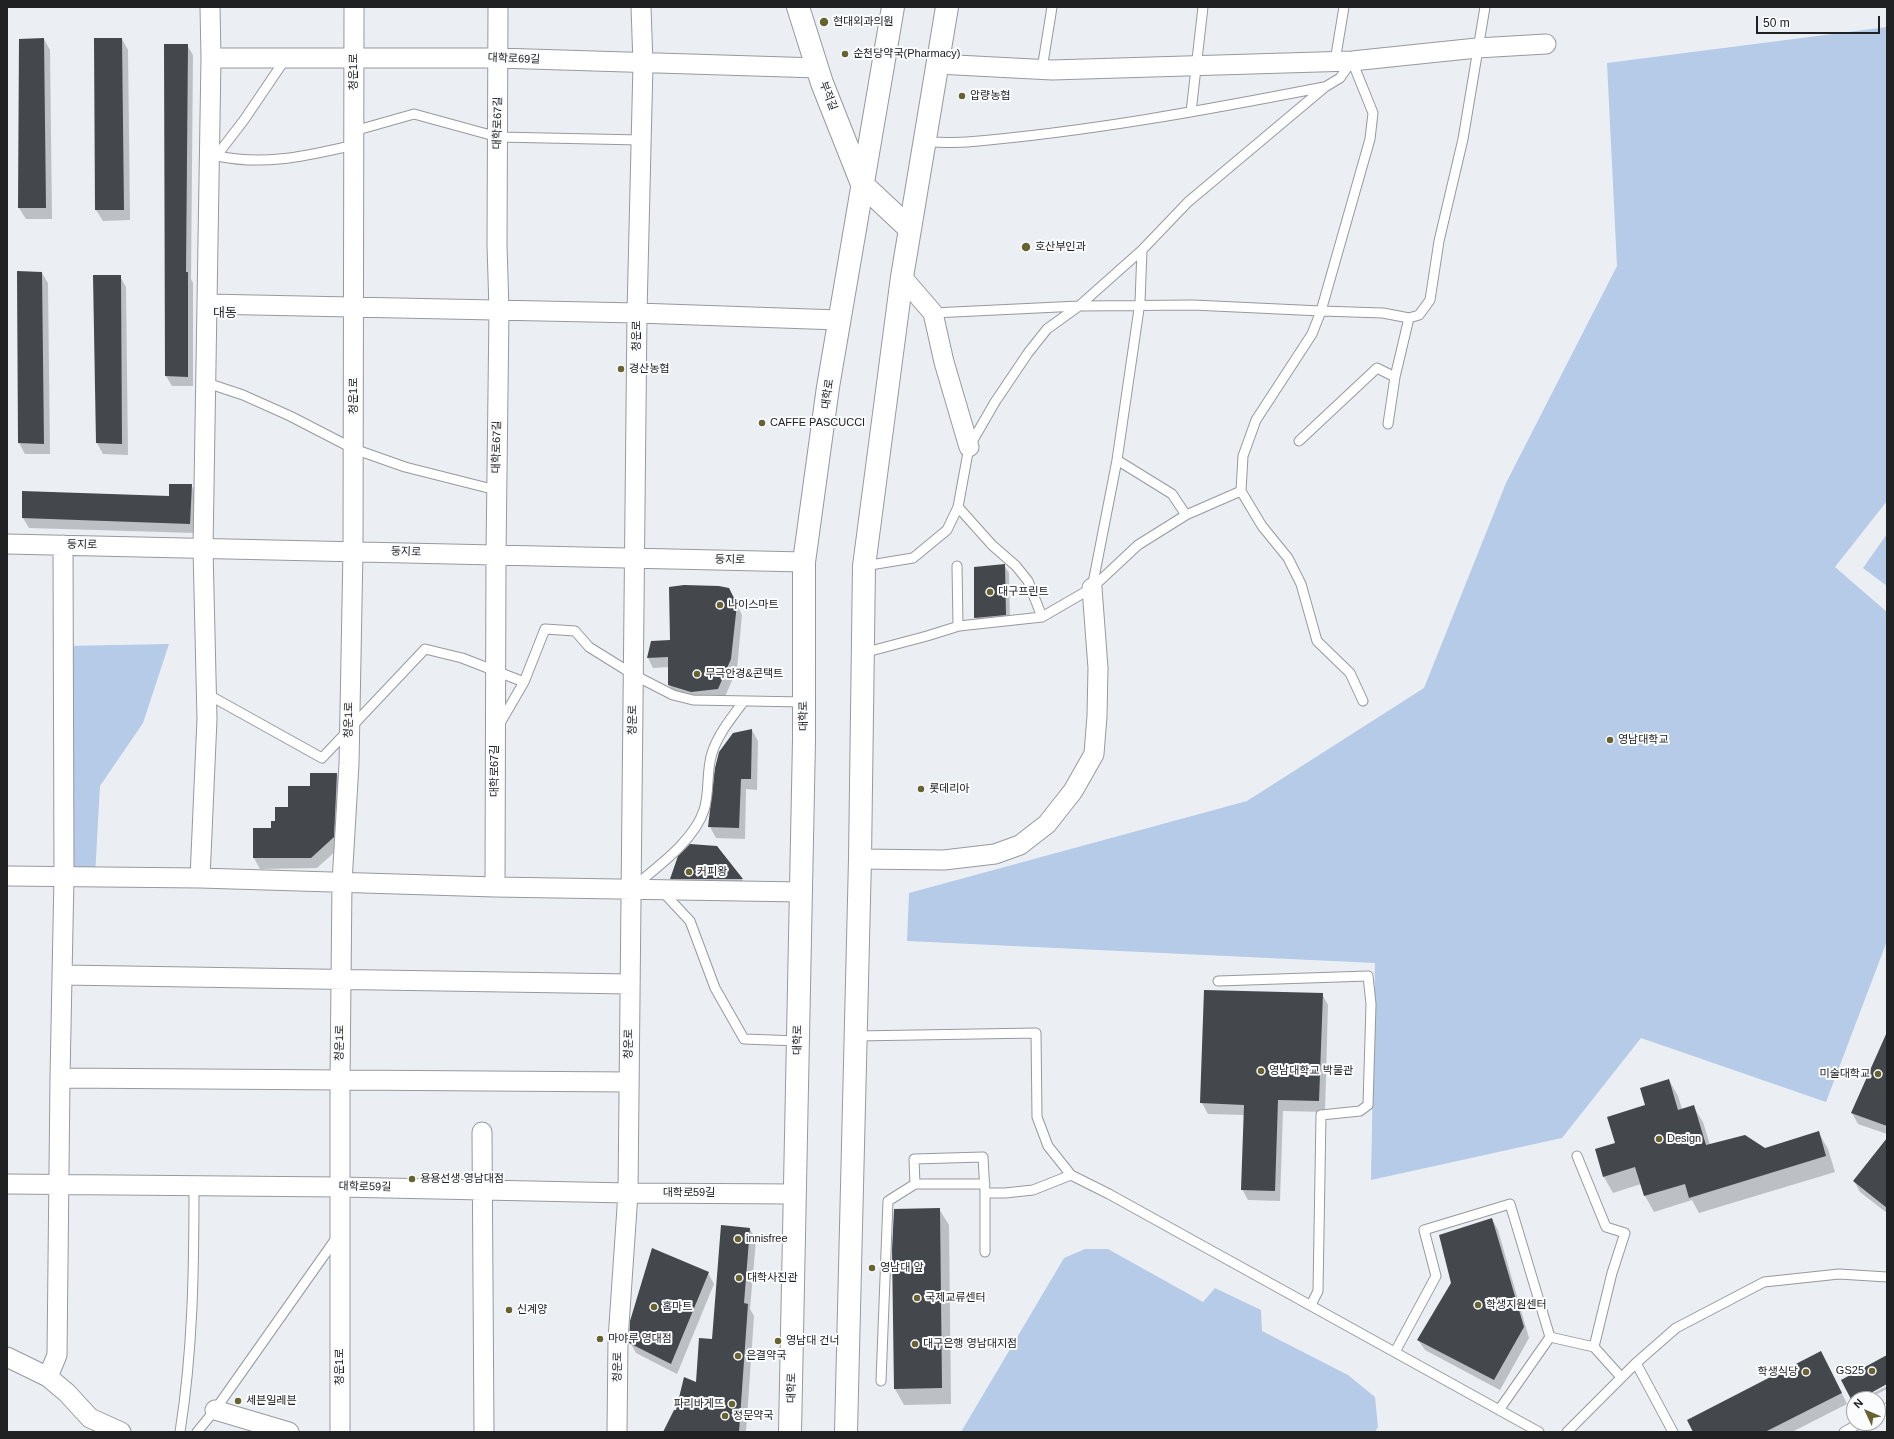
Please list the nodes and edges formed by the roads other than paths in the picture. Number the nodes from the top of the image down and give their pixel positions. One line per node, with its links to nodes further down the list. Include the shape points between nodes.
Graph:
1 (210, 7): 16 (street)
2 (354, 7): 15 (street, 청운1로)
3 (498, 7): 17 (street, 대학로67길)
4 (641, 7): 19 (street, 청운로)
5 (798, 7): 22 (main road, 부적길)
6 (893, 7): 31 (main road, 대학로)
7 (946, 7): 20 (main road)
8 (1052, 7): 23 (lane)
9 (1203, 7): 21 (lane)
10 (1344, 7): 18 (lane)
11 (1485, 7): 13 (lane)
12 (1546, 44): 13 (street)
13 (1477, 48): 18 (street); 43 (lane, via 1463,139 1439,241 1430,300 1419,316)
14 (287, 57): 15 (street, 대학로69길); 16 (street, 대학로69길); 30 (lane)
15 (354, 57): 17 (street, 대학로69길); 27 (street, 청운1로)
16 (211, 58): 30 (street)
17 (498, 58): 19 (street, 대학로69길); 26 (street, 대학로67길)
18 (1343, 61): 21 (street); 24 (lane, via 1340,78); 40 (lane, via 1373,112 1370,139)
19 (643, 64): 22 (street, 대학로69길); 28 (street, 청운로)
20 (937, 64): 23 (street); 29 (main road)
21 (1195, 66): 23 (street); 25 (lane)
22 (818, 68): 31 (main road, 부적길)
23 (1042, 70)
24 (1325, 87): 25 (lane); 33 (lane, via 1188,202)
25 (1191, 112): 29 (lane, via 1056,132 965,142)
26 (498, 137): 27 (lane, via 414,114); 28 (lane); 39 (street, 대학로67길, via 497,245)
27 (354, 138): 30 (lane, via 295,159); 38 (street, 청운1로)
28 (641, 140): 41 (street, 청운로)
29 (924, 142): 32 (main road)
30 (213, 160): 35 (street)
31 (862, 184): 32 (main road); 44 (main road, 대학로)
32 (910, 229): 34 (main road)
33 (1142, 250): 36 (lane); 37 (lane)
34 (902, 277): 42 (street); 63 (main road)
35 (207, 304): 38 (street); 46 (street)
36 (1078, 306): 37 (lane); 42 (lane); 50 (lane, via 1047,329 996,402)
37 (1140, 306): 40 (lane, via 1193,305); 51 (lane)
38 (354, 307): 39 (street); 49 (street, 청운1로)
39 (500, 310): 41 (street); 52 (street, 대학로67길)
40 (1321, 311): 43 (lane, via 1383,313); 53 (lane, via 1312,334 1256,420 1243,456)
41 (637, 313): 44 (street); 61 (street, 청운로)
42 (934, 313): 50 (street, via 944,362)
43 (1409, 318): 45 (lane)
44 (839, 320): 62 (main road, 대학로)
45 (1395, 377): 47 (lane); 48 (lane, via 1378,368)
46 (206, 383): 49 (lane, via 243,395); 58 (street)
47 (1388, 424)
48 (1299, 441)
49 (354, 448): 52 (lane, via 405,467); 59 (street, 청운1로)
50 (969, 448): 54 (lane)
51 (1116, 460): 55 (lane, via 1172,494); 65 (lane)
52 (496, 490): 60 (street, 대학로67길)
53 (1241, 491): 55 (lane); 74 (lane, via 1262,526 1288,558 1301,584 1317,641 1350,673)
54 (958, 507): 63 (lane, via 948,530 913,558); 66 (lane, via 1028,581)
55 (1186, 515): 65 (lane, via 1138,545)
56 (7, 544): 57 (street, 둥지로)
57 (63, 545): 58 (street, 둥지로); 80 (street)
58 (203, 548): 59 (street, 둥지로); 72 (street)
59 (353, 550): 60 (street, 둥지로); 76 (street, 청운1로)
60 (496, 554): 61 (street, 둥지로); 69 (street, 대학로67길)
61 (635, 558): 62 (street, 둥지로); 70 (street, 청운로)
62 (804, 562): 75 (main road, 대학로)
63 (864, 566): 68 (main road)
64 (957, 566): 67 (lane)
65 (1092, 588): 66 (lane); 78 (street, via 1098,668 1098,716 1094,754 1073,791 1047,824 1020,845 995,854 944,860)
66 (1042, 617): 67 (lane)
67 (958, 626): 68 (lane)
68 (863, 653): 78 (main road)
69 (495, 672): 71 (lane); 76 (lane, via 462,658 425,649); 77 (street, 대학로67길)
70 (634, 675): 71 (lane, via 588,647 575,631 545,629); 73 (lane, via 673,695 693,700); 84 (street, 청운로)
71 (524, 682): 77 (lane)
72 (207, 694): 76 (lane, via 322,758); 81 (street)
73 (744, 701): 75 (lane); 84 (lane, via 726,725 712,753 704,810 694,830 667,859)
74 (1363, 701)
75 (804, 702): 86 (main road, 대학로)
76 (349, 729): 82 (street, 청운1로)
77 (495, 732): 83 (street, 대학로67길)
78 (860, 859): 91 (main road)
79 (7, 876): 80 (street)
80 (64, 876): 81 (street); 87 (street)
81 (200, 878): 82 (street)
82 (342, 882): 83 (street); 88 (street, 청운1로)
83 (495, 886): 84 (street)
84 (631, 889): 85 (street); 90 (street, 청운로)
85 (660, 889): 86 (street); 92 (lane, via 690,921 715,988 744,1039)
86 (801, 892): 92 (main road, 대학로)
87 (63, 975): 88 (street); 93 (street)
88 (341, 979): 90 (street); 94 (street, 청운1로)
89 (1218, 981): 111 (lane, via 1368,976 1371,1004 1368,1105 1360,1111 1321,1115 1318,1291)
90 (630, 984): 95 (street, 청운로)
91 (856, 1036): 98 (lane, via 1036,1033 1037,1117 1048,1146); 130 (main road)
92 (798, 1041): 107 (main road, 대학로)
93 (60, 1078): 94 (street); 101 (street)
94 (340, 1081): 95 (street); 103 (street, 청운1로)
95 (629, 1082): 106 (street, 청운로)
96 (482, 1132): 105 (street)
97 (1577, 1156): 113 (lane, via 1606,1227 1625,1233 1612,1273)
98 (1071, 1175): 104 (lane, via 1033,1190 1005,1193); 111 (lane)
99 (7, 1184): 101 (street, 대학로59길)
100 (915, 1184): 104 (lane); 104 (lane, via 914,1159 983,1156); 119 (lane, via 888,1201)
101 (58, 1185): 102 (street, 대학로59길); 117 (street, via 57,1355)
102 (194, 1186): 103 (street, 대학로59길); 123 (lane, via 194,1294)
103 (339, 1187): 105 (street, 대학로59길); 108 (street, 청운1로)
104 (985, 1188): 109 (lane)
105 (483, 1190): 106 (street, 대학로59길); 127 (street)
106 (628, 1193): 107 (street, 대학로59길); 128 (street, 청운로, via 618,1340)
107 (795, 1194): 129 (main road, 대학로)
108 (340, 1233): 120 (lane); 126 (street, 청운1로)
109 (985, 1252)
110 (1887, 1277): 116 (lane, via 1838,1274 1764,1282 1676,1328)
111 (1311, 1305): 114 (lane)
112 (1550, 1337): 113 (lane); 114 (lane, via 1510,1204 1424,1230 1436,1276); 121 (lane)
113 (1594, 1347): 118 (lane)
114 (1395, 1352): 121 (lane)
115 (7, 1357): 117 (street)
116 (1636, 1363): 118 (lane); 133 (lane)
117 (48, 1377): 122 (street, via 90,1418)
118 (1621, 1377): 132 (lane)
119 (881, 1381)
120 (215, 1410): 124 (lane); 125 (street)
121 (1499, 1410): 131 (lane)
122 (121, 1432)
123 (180, 1432)
124 (197, 1432)
125 (289, 1432)
126 (340, 1432)
127 (484, 1432)
128 (616, 1432)
129 (790, 1432)
130 (846, 1432)
131 (1539, 1432)
132 (1567, 1432)
133 (1673, 1432)

